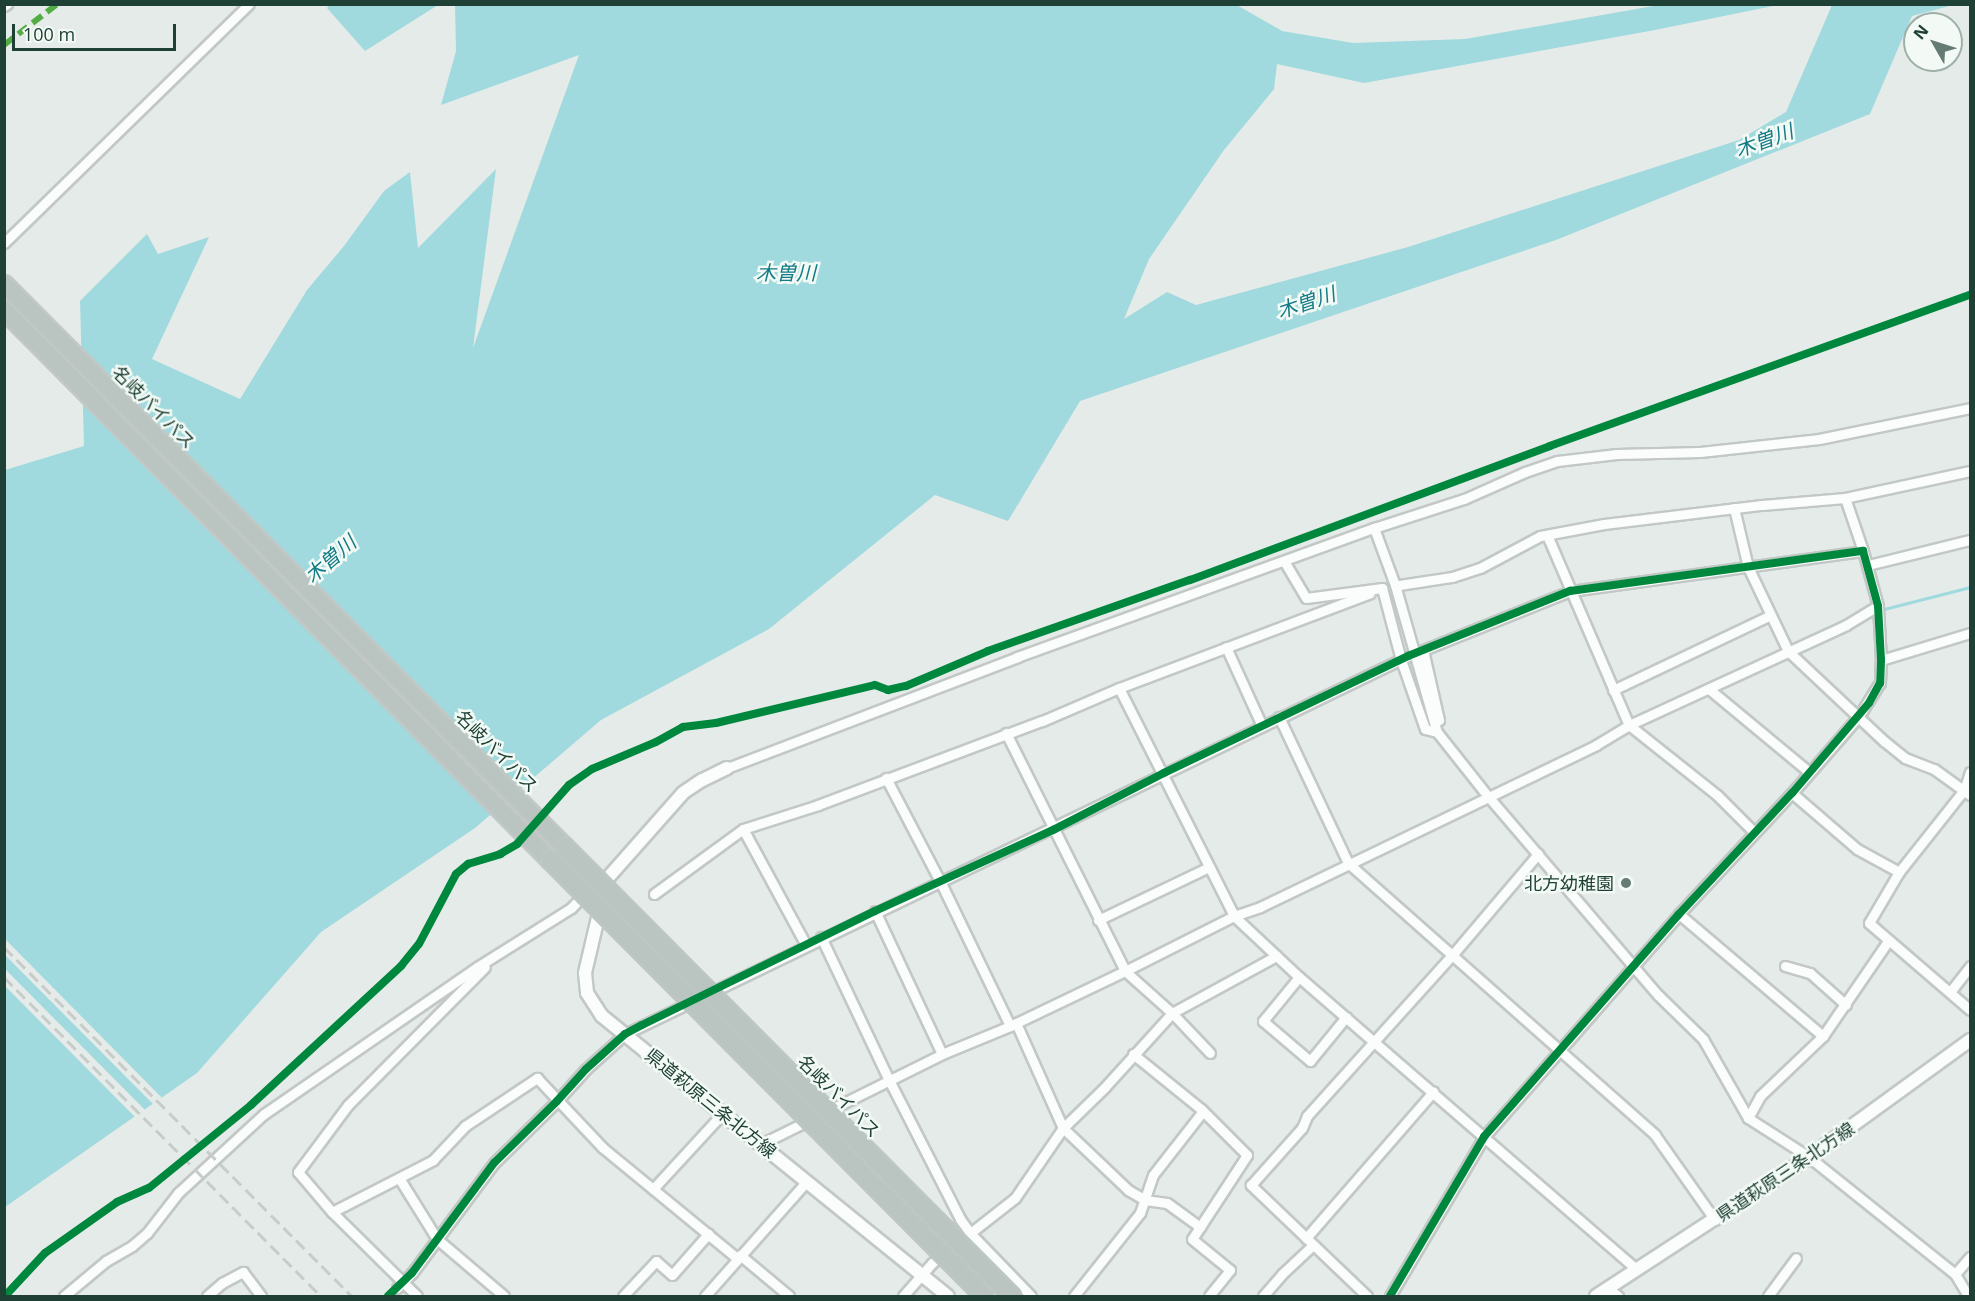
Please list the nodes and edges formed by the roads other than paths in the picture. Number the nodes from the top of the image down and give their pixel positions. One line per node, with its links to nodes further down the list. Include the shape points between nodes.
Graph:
1 (249, 4): 2 (street)
2 (4, 243)
3 (4, 284): 126 (highway, 名岐バイパス, bridge)
4 (4, 310): 125 (highway, 名岐バイパス, bridge)
5 (1971, 408): 9 (street, via 1820,439 1557,461 1464,499)
6 (1971, 471): 7 (street)
7 (1845, 498): 8 (street); 12 (street)
8 (1734, 508): 10 (street); 15 (street)
9 (1374, 528): 13 (street); 33 (street, via 1395,585)
10 (1547, 535): 16 (street, via 1480,568); 18 (street)
11 (1971, 540): 14 (street)
12 (1863, 551): 14 (street); 15 (street)
13 (1284, 561): 17 (street, via 1305,598); 35 (street, via 1017,657)
14 (1868, 565): 19 (street)
15 (1748, 567): 18 (street); 20 (street)
16 (1400, 585)
17 (1384, 587): 22 (street); 24 (street)
18 (1570, 591): 28 (street); 33 (street, via 1421,651 1439,720)
19 (1878, 606): 23 (street); 25 (street)
20 (1769, 616): 23 (street); 28 (street)
21 (1971, 633): 25 (street)
22 (1226, 647): 26 (street); 32 (street)
23 (1788, 651): 27 (street); 29 (street)
24 (1405, 658): 30 (street); 33 (street, via 1425,729)
25 (1881, 660): 29 (street, via 1880,683)
26 (1119, 688): 34 (street); 38 (street)
27 (1709, 689): 31 (street); 36 (street)
28 (1613, 690): 31 (street)
29 (1859, 716): 36 (street); 41 (street, via 1905,758 1934,769)
30 (1279, 717): 32 (street); 47 (street)
31 (1629, 725): 42 (street, via 1596,745); 45 (street, via 1718,795)
32 (1262, 726): 38 (street)
33 (1437, 732): 42 (street)
34 (1006, 733): 39 (street); 44 (street)
35 (727, 768): 50 (main road, 県道萩原三条北方線, via 683,793)
36 (1809, 772): 40 (street)
37 (1971, 772): 41 (street)
38 (1164, 773): 44 (street); 48 (street)
39 (886, 778): 43 (street); 51 (street)
40 (1792, 793): 45 (street); 49 (street, via 1857,849)
41 (1967, 793): 49 (street)
42 (1487, 795): 46 (street); 47 (street)
43 (743, 829): 52 (street); 59 (street)
44 (1053, 830): 51 (street); 56 (street)
45 (1753, 831): 54 (street)
46 (1538, 854): 60 (street); 63 (street)
47 (1348, 862): 55 (street); 60 (street)
48 (1209, 867): 55 (street); 56 (street)
49 (1899, 872): 58 (street, via 1869,923)
50 (607, 879): 61 (street, via 592,886 571,908); 74 (main road, 県道萩原三条北方線, via 585,980 594,1006)
51 (941, 883): 53 (street); 73 (street)
52 (654, 894)
53 (875, 911): 57 (street); 80 (street)
54 (1679, 914): 63 (street); 75 (street)
55 (1234, 916): 62 (street); 66 (street)
56 (1098, 920): 66 (street)
57 (821, 937): 59 (street); 82 (street)
58 (1888, 941): 68 (street); 69 (street)
59 (806, 945): 74 (street)
60 (1454, 953): 77 (street); 78 (street)
61 (496, 956): 98 (street, via 348,1105 298,1172); 115 (street, via 264,1114 178,1193 147,1233)
62 (1276, 956): 67 (street); 71 (street)
63 (1634, 966): 78 (street); 87 (street, via 1703,1039)
64 (1785, 966): 69 (street, via 1810,974)
65 (1971, 966): 68 (street)
66 (1125, 971): 71 (street); 73 (street)
67 (1299, 977): 72 (street); 72 (street, via 1263,1021 1310,1061)
68 (1950, 993): 70 (street)
69 (1846, 1005): 75 (street)
70 (1971, 1010)
71 (1172, 1013): 79 (street); 81 (street)
72 (1347, 1017): 77 (street)
73 (1013, 1024): 80 (street); 88 (street)
74 (625, 1034): 84 (street); 86 (main road, 県道萩原三条北方線)
75 (1823, 1036): 87 (street, via 1760,1096)
76 (1971, 1040): 91 (main road, 県道萩原三条北方線)
77 (1374, 1041): 83 (street); 95 (street)
78 (1560, 1048): 89 (street); 99 (street, via 1655,1135)
79 (1210, 1053)
80 (942, 1054): 82 (street)
81 (1133, 1054): 85 (street); 88 (street)
82 (889, 1080): 90 (street); 102 (street)
83 (1433, 1092): 89 (street); 103 (street)
84 (557, 1101): 93 (street, via 537,1077 465,1126 433,1160); 96 (street, via 603,1148); 104 (street, via 494,1163)
85 (1203, 1111): 92 (street, via 1247,1155); 97 (street, via 1153,1175)
86 (723, 1113): 90 (main road, 県道萩原三条北方線); 96 (street)
87 (1748, 1118): 91 (street)
88 (1063, 1128): 97 (street, via 1128,1190); 102 (street, via 1015,1198)
89 (1484, 1137): 109 (street); 131 (street)
90 (761, 1144): 94 (main road, 県道萩原三条北方線)
91 (1809, 1157): 99 (main road, 県道萩原三条北方線); 111 (street)
92 (1236, 1171): 95 (street); 100 (street)
93 (399, 1179): 98 (street); 104 (street)
94 (807, 1181): 106 (street); 110 (main road, 県道萩原三条北方線)
95 (1251, 1185): 103 (street)
96 (653, 1189): 101 (street)
97 (1145, 1200): 100 (street, via 1167,1203); 128 (street, via 1140,1213)
98 (332, 1212): 112 (street)
99 (1715, 1220): 109 (main road, 県道萩原三条北方線)
100 (1200, 1227): 114 (street, via 1192,1239 1230,1270)
101 (708, 1234): 106 (street); 120 (street, via 672,1275 656,1261)
102 (971, 1234): 110 (street); 127 (street)
103 (1306, 1238): 105 (street)
104 (437, 1239): 112 (street); 119 (street)
105 (1313, 1245): 129 (street); 130 (street)
106 (739, 1257): 121 (street); 122 (street)
107 (1971, 1257): 111 (street)
108 (1796, 1258): 133 (street)
109 (1637, 1270): 113 (main road, 県道萩原三条北方線)
110 (922, 1274): 123 (street); 124 (main road, 県道萩原三条北方線)
111 (1955, 1274): 134 (street)
112 (401, 1285): 118 (street)
113 (1613, 1292): 132 (main road, 県道萩原三条北方線)
114 (1215, 1295)
115 (63, 1296)
116 (207, 1296): 117 (street, via 243,1272)
117 (261, 1296)
118 (417, 1296)
119 (504, 1296)
120 (623, 1296)
121 (705, 1296)
122 (789, 1296)
123 (903, 1296)
124 (948, 1296)
125 (984, 1296)
126 (1012, 1296)
127 (1030, 1296)
128 (1074, 1296)
129 (1263, 1296)
130 (1367, 1296)
131 (1390, 1296)
132 (1596, 1296)
133 (1768, 1296)
134 (1968, 1296)

